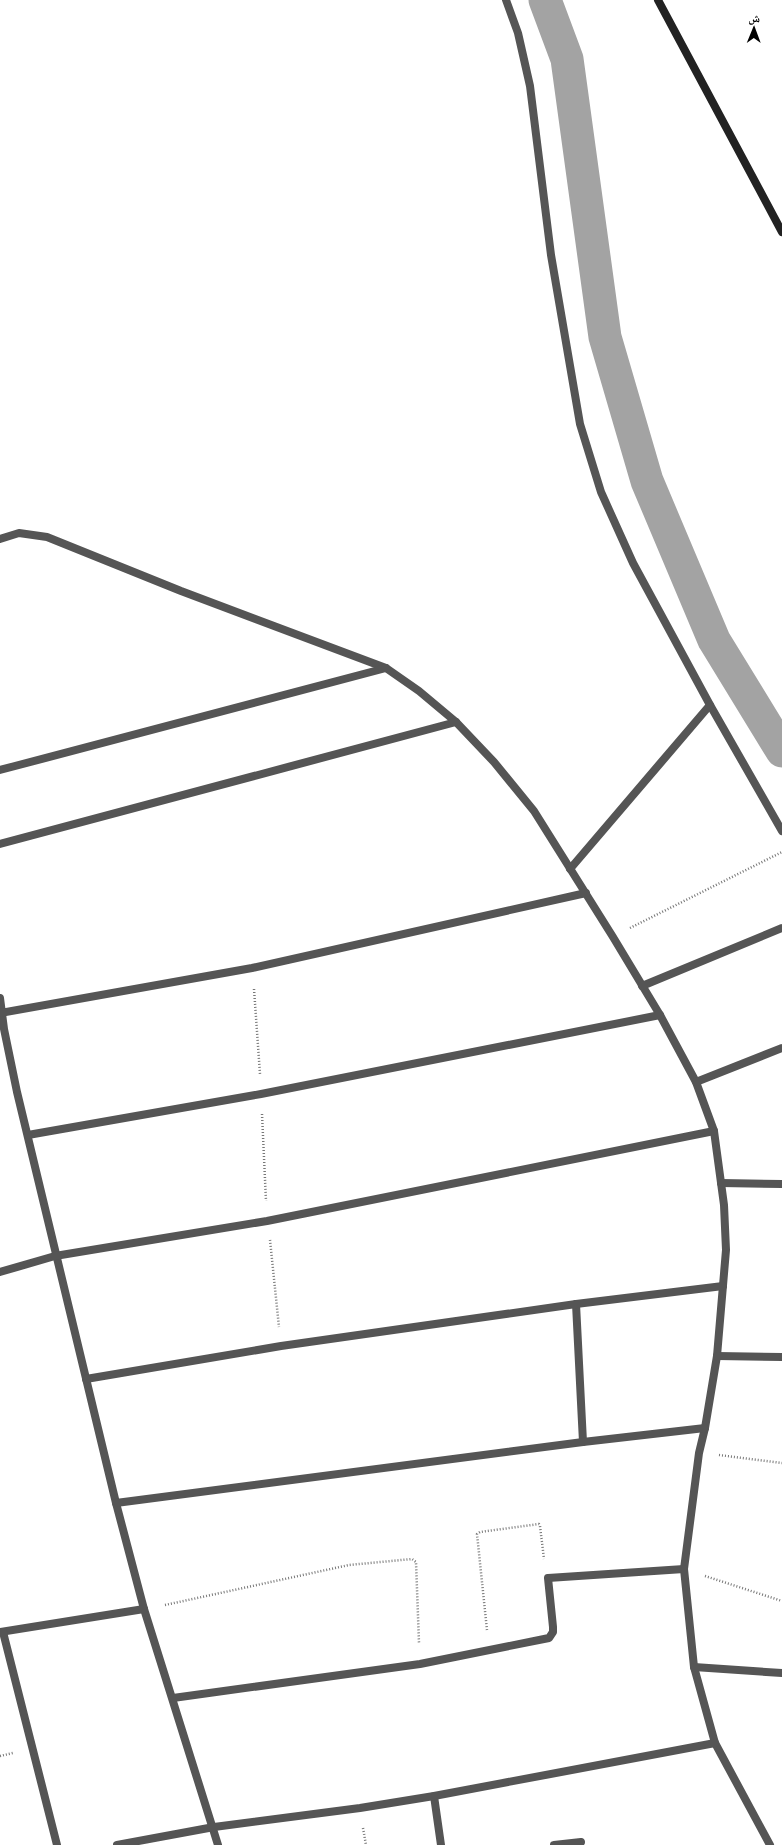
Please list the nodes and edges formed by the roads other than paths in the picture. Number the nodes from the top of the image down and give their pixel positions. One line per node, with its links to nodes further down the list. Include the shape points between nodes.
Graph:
1 (506, 0): 6 (street, via 518,33 530,86 552,254 580,424 601,492 633,563)
2 (658, 0): 3 (main road)
3 (782, 232)
4 (0, 539): 5 (street, via 19,532 48,537)
5 (386, 668): 7 (street); 8 (street)
6 (710, 705): 9 (street); 11 (street)
7 (456, 722): 10 (street); 11 (street, via 494,762 534,811)
8 (0, 770)
9 (782, 831)
10 (0, 844)
11 (570, 869): 12 (street)
12 (586, 893): 14 (street); 16 (street, via 252,968)
13 (782, 928): 14 (street)
14 (642, 986): 17 (street)
15 (0, 998): 16 (street)
16 (1, 1013): 21 (street)
17 (660, 1015): 19 (street); 21 (street, via 261,1094)
18 (782, 1048): 19 (street)
19 (696, 1082): 20 (street)
20 (714, 1131): 22 (street); 24 (street, via 267,1221)
21 (28, 1135): 24 (street)
22 (721, 1183): 23 (street); 26 (street, via 726,1250)
23 (782, 1184)
24 (55, 1256): 25 (street); 30 (street)
25 (0, 1272)
26 (723, 1286): 27 (street); 28 (street)
27 (576, 1304): 30 (street, via 281,1346); 32 (street)
28 (717, 1356): 29 (street); 31 (street)
29 (782, 1357)
30 (86, 1380): 33 (street)
31 (705, 1428): 32 (street); 34 (street, via 699,1453)
32 (583, 1442): 33 (street)
33 (116, 1503): 35 (street)
34 (684, 1569): 37 (street); 39 (street, via 548,1578 553,1627 551,1637 420,1664)
35 (144, 1609): 36 (street); 39 (street)
36 (1, 1632): 44 (street)
37 (694, 1667): 38 (street); 40 (street)
38 (782, 1673)
39 (173, 1698): 42 (street)
40 (715, 1744): 41 (street); 49 (street)
41 (434, 1796): 42 (street); 47 (street)
42 (214, 1827): 45 (street); 46 (street)
43 (581, 1842): 48 (street)
44 (57, 1845)
45 (117, 1845)
46 (218, 1845)
47 (441, 1845)
48 (554, 1845)
49 (770, 1845)

